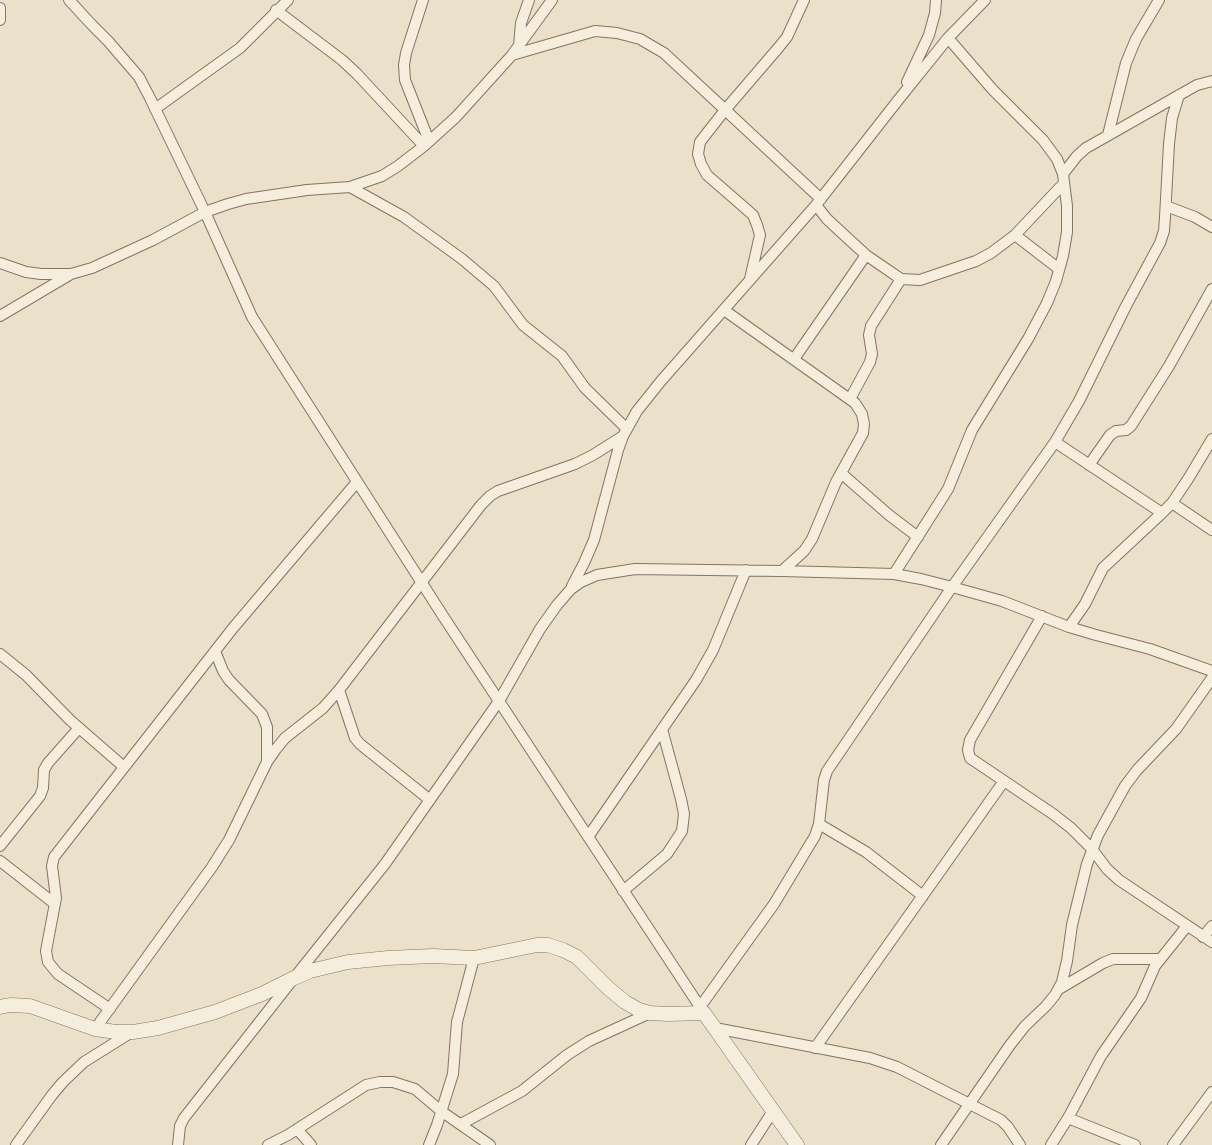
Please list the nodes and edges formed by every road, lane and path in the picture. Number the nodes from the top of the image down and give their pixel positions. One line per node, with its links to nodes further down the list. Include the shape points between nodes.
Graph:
1 (69, 0): 19 (street, via 139,77)
2 (287, 0): 11 (street)
3 (423, 0): 22 (street, via 404,65 405,80)
4 (529, 0): 14 (street)
5 (552, 0): 14 (street)
6 (804, 0): 20 (street, via 779,47)
7 (936, 0): 18 (street, via 929,35)
8 (985, 0): 13 (street)
9 (1159, 0): 21 (street, via 1126,63)
10 (0, 8): 12 (street)
11 (276, 10): 19 (street, via 240,48); 22 (street, via 342,60)
12 (0, 20)
13 (948, 38): 18 (street); 23 (street, via 1043,140 1057,159)
14 (519, 46): 15 (street)
15 (512, 55): 20 (street, via 595,31 617,33 640,39 664,54); 22 (street)
16 (1212, 81): 17 (street)
17 (1179, 95): 21 (street); 26 (street, via 1172,118)
18 (899, 99): 25 (street)
19 (155, 109): 27 (street)
20 (725, 110): 25 (street); 35 (street, via 700,142 698,154 707,175 753,215 760,235)
21 (1108, 135): 23 (street, via 1077,156)
22 (427, 144): 24 (street, via 399,166)
23 (1063, 179): 29 (street); 32 (street, via 1067,231)
24 (350, 187): 27 (street, via 246,199); 41 (street, via 404,217 494,286 523,325 562,356)
25 (818, 202): 30 (street, via 827,219); 35 (street)
26 (1166, 206): 28 (street); 43 (street, via 1160,243)
27 (205, 212): 33 (street, via 153,240); 46 (street, via 252,316)
28 (1212, 227)
29 (1015, 236): 32 (street); 34 (street, via 976,261 920,280)
30 (866, 255): 34 (street); 39 (street)
31 (0, 263): 33 (street, via 27,272)
32 (1059, 269): 50 (street, via 1047,303 972,430 948,489)
33 (71, 274): 38 (street)
34 (902, 279): 40 (street, via 871,327 870,362)
35 (750, 281): 37 (street)
36 (1212, 289): 44 (street, via 1131,426 1113,432)
37 (724, 310): 39 (street); 41 (street, via 661,381)
38 (0, 316)
39 (794, 359): 40 (street)
40 (850, 399): 45 (street, via 862,414 863,433)
41 (625, 432): 54 (street, via 575,464 490,496); 56 (street, via 594,540)
42 (1212, 439): 47 (street)
43 (1055, 442): 44 (street); 55 (street)
44 (1089, 465): 48 (street)
45 (841, 473): 50 (street); 52 (street, via 812,540)
46 (357, 482): 54 (street); 59 (street)
47 (1172, 502): 48 (street); 49 (street)
48 (1162, 513): 58 (street, via 1103,568)
49 (1212, 530)
50 (918, 537): 53 (street)
51 (746, 570): 52 (street); 56 (street, via 635,569 597,575); 66 (street, via 713,650)
52 (782, 571): 53 (street)
53 (894, 574): 55 (street)
54 (422, 582): 63 (street); 64 (street)
55 (952, 586): 57 (street); 71 (street, via 827,771)
56 (571, 589): 64 (street, via 540,629)
57 (1042, 616): 58 (street); 69 (street, via 970,740 970,758)
58 (1069, 627): 61 (street)
59 (215, 651): 67 (street, via 229,680 262,714 267,727); 68 (street)
60 (0, 654): 65 (street)
61 (1212, 670)
62 (1212, 678): 74 (street, via 1176,729 1125,786)
63 (339, 690): 67 (street, via 285,738); 70 (street, via 355,738)
64 (499, 701): 70 (street); 72 (street)
65 (79, 728): 68 (street); 73 (street, via 48,764 40,796)
66 (662, 729): 72 (street); 76 (street, via 683,807 682,831 667,854)
67 (267, 762): 87 (street, via 212,867)
68 (124, 767): 78 (street, via 54,857)
69 (1004, 781): 74 (street, via 1053,814); 77 (street)
70 (430, 800): 84 (street, via 385,864)
71 (819, 824): 77 (street, via 866,852); 88 (street, via 774,904)
72 (588, 837): 76 (street)
73 (0, 846)
74 (1092, 849): 79 (street, via 1119,880); 85 (street)
75 (0, 861): 78 (street)
76 (623, 891): 88 (street)
77 (923, 896): 93 (street)
78 (55, 904): 87 (street, via 46,951 48,962 58,974)
79 (1187, 926): 81 (street); 83 (street)
80 (1212, 926): 81 (street)
81 (1208, 940)
82 (474, 958): 84 (street, via 433,956 348,962); 89 (street, via 537,945 555,947 577,957 625,1002); 96 (street, via 457,1022 453,1074)
83 (1160, 959): 85 (street, via 1113,959); 98 (street, via 1141,998 1101,1056)
84 (294, 978): 92 (street, via 215,1012); 102 (street, via 184,1118)
85 (1058, 989): 95 (street, via 1010,1045)
86 (0, 1007): 91 (street, via 30,1006)
87 (110, 1009): 91 (street)
88 (702, 1010): 89 (street); 90 (street)
89 (650, 1013): 99 (street, via 589,1041 522,1091)
90 (714, 1028): 93 (street); 97 (street)
91 (95, 1029): 92 (street)
92 (133, 1032): 101 (street, via 84,1062 63,1082)
93 (815, 1048): 95 (street, via 897,1067)
94 (1212, 1092): 113 (street)
95 (968, 1105): 109 (street); 110 (street, via 1000,1120)
96 (441, 1110): 99 (street); 100 (street, via 415,1089 380,1082 366,1085); 105 (street)
97 (773, 1111): 107 (street); 108 (street)
98 (1068, 1118): 111 (street); 112 (street)
99 (461, 1124): 106 (street)
100 (289, 1136): 103 (street); 104 (street)
101 (16, 1145)
102 (178, 1145)
103 (268, 1145)
104 (311, 1145)
105 (429, 1145)
106 (490, 1145)
107 (751, 1145)
108 (797, 1145)
109 (942, 1145)
110 (1020, 1145)
111 (1051, 1145)
112 (1135, 1145)
113 (1173, 1145)

